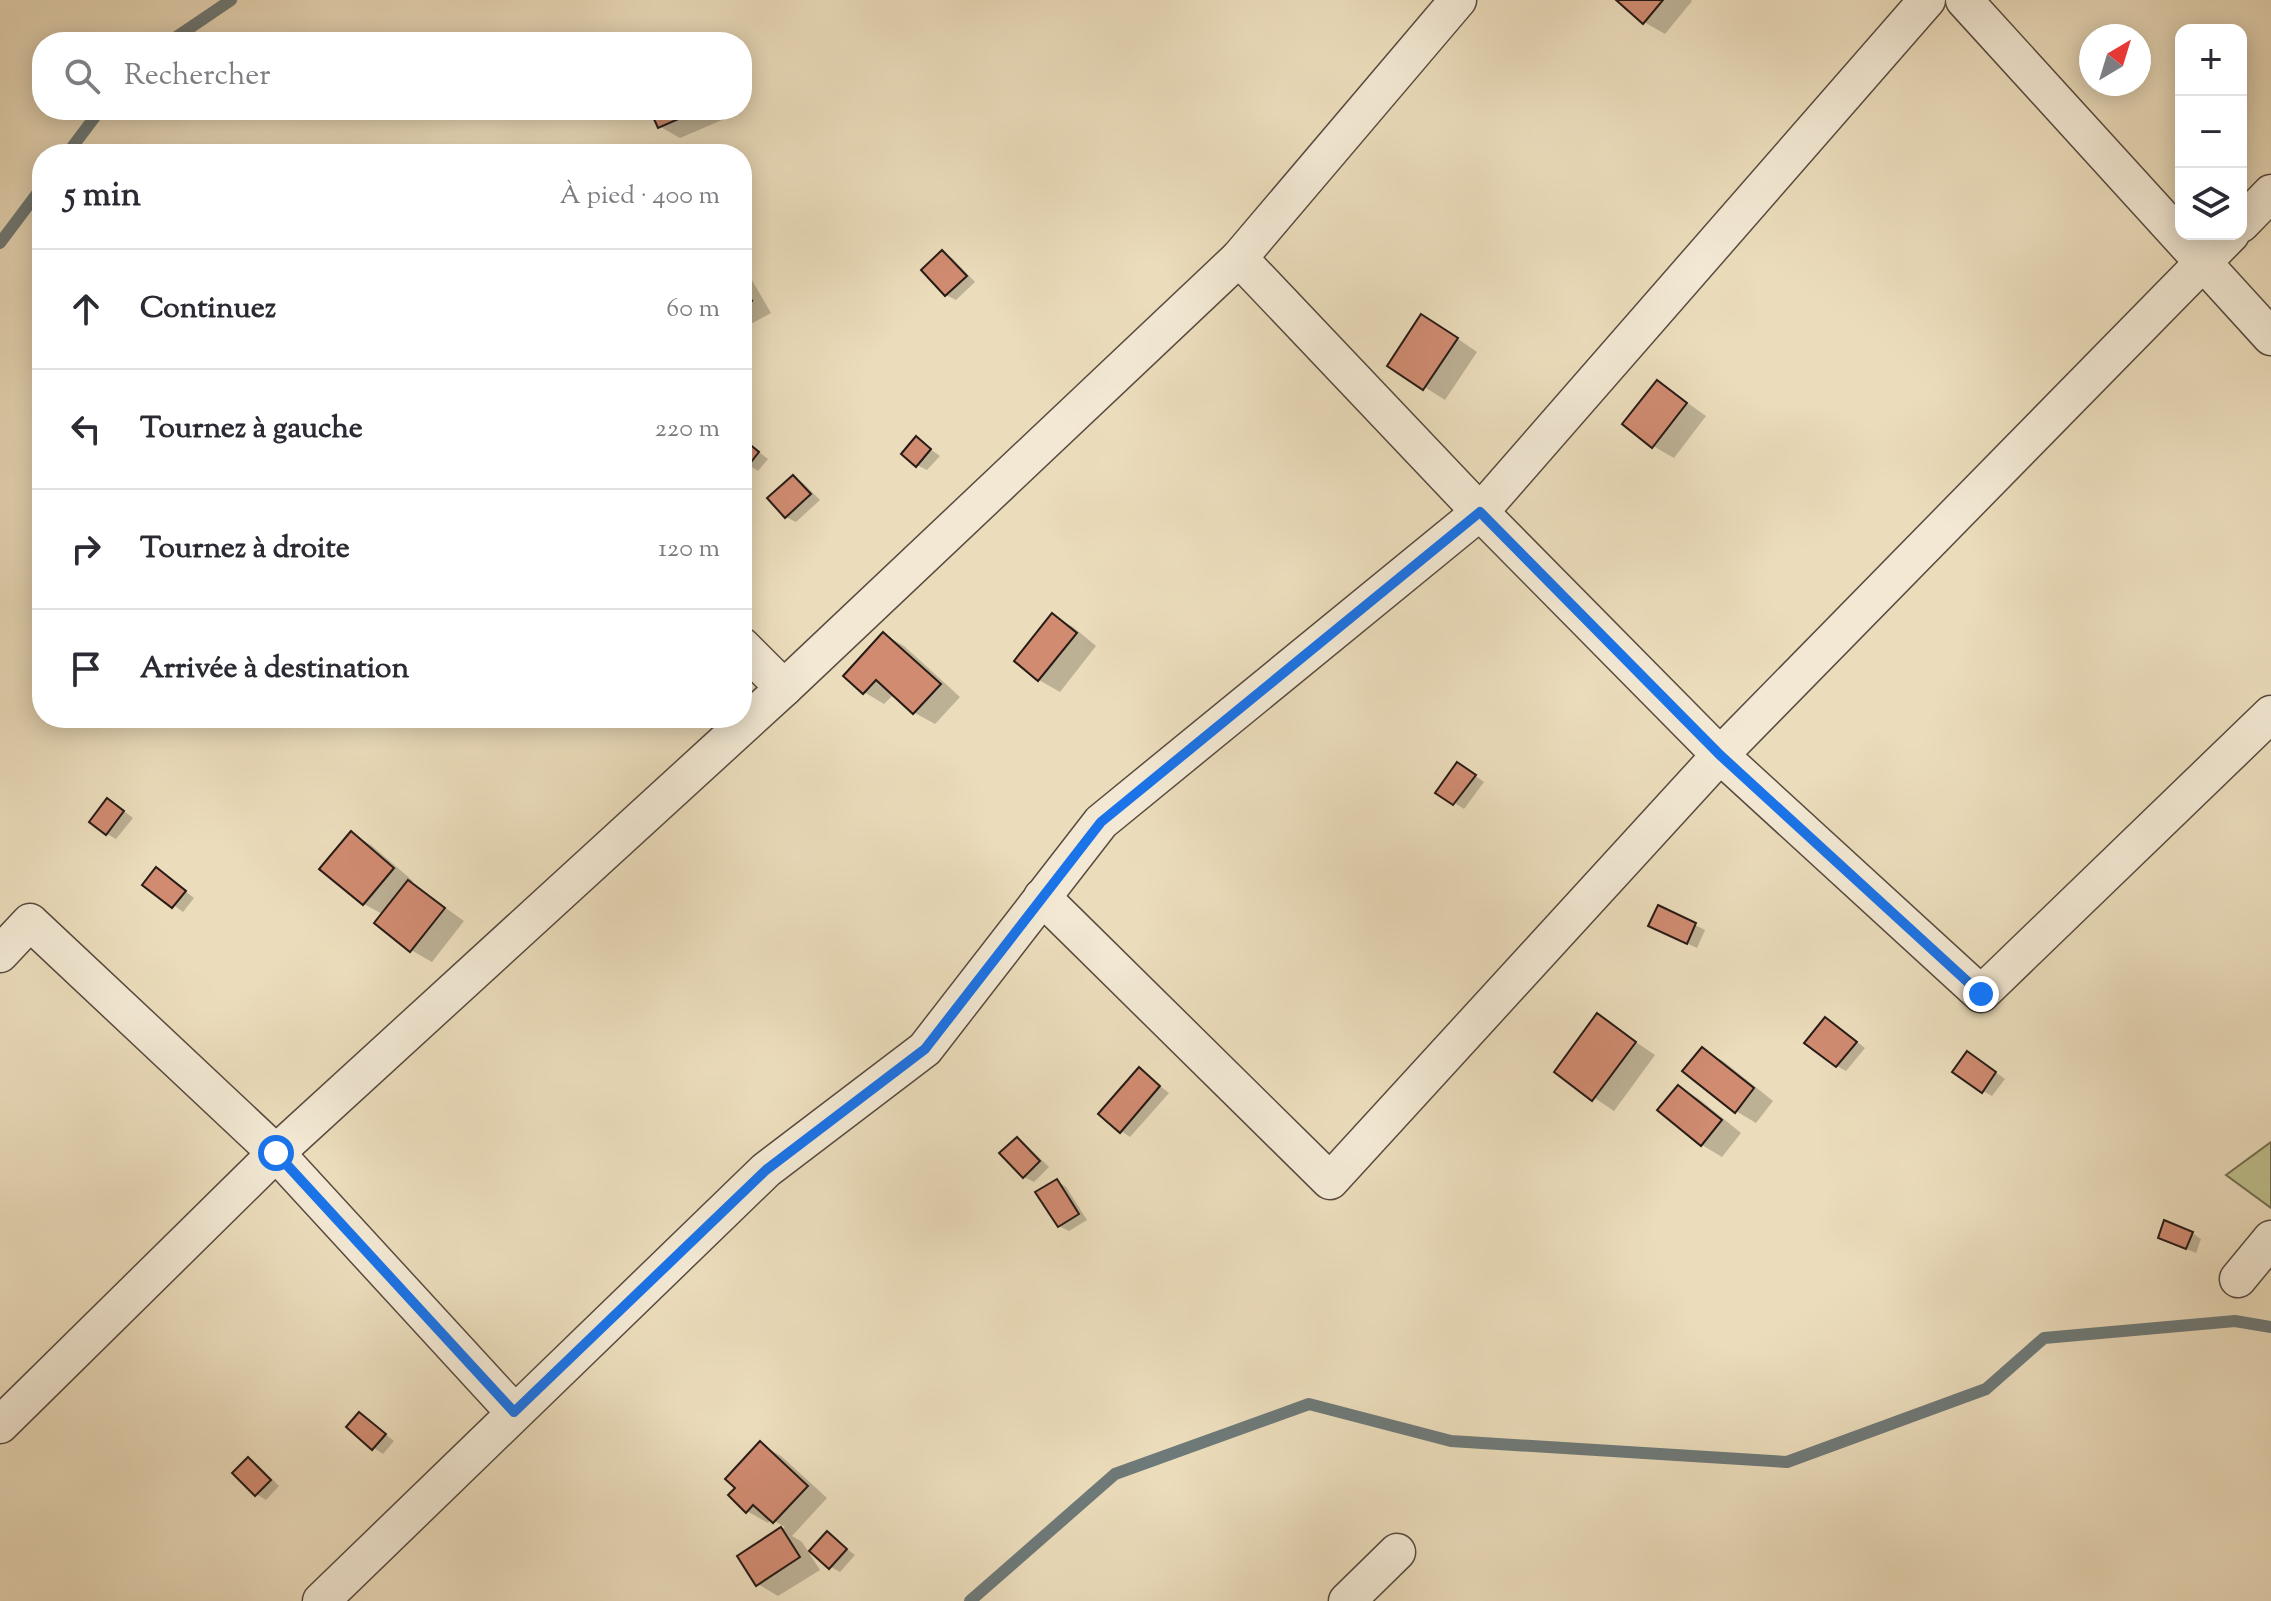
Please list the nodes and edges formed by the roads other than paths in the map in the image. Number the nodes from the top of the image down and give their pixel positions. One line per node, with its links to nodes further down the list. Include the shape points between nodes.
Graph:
1 (1458, 0): 7 (street)
2 (1927, 0): 10 (street)
3 (1964, 0): 8 (street)
4 (2271, 193): 5 (street)
5 (2247, 218)
6 (2225, 240): 8 (street)
7 (1239, 258): 10 (street); 12 (street)
8 (2203, 263): 9 (street); 16 (street)
9 (2271, 337)
10 (1480, 512): 16 (street); 17 (street, via 1101,822)
11 (752, 656): 12 (street)
12 (784, 688): 14 (street)
13 (2271, 714): 16 (street, via 1981,994)
14 (752, 717)
15 (740, 728): 19 (street)
16 (1720, 755): 17 (street, via 1330,1181)
17 (1042, 897): 22 (street, via 925,1049 766,1170)
18 (0, 954): 19 (street, via 30,922)
19 (276, 1153): 22 (street); 23 (street)
20 (2271, 1239): 21 (street)
21 (2238, 1279)
22 (514, 1412): 25 (street)
23 (0, 1425)
24 (1397, 1552): 26 (street)
25 (321, 1601)
26 (1347, 1601)

